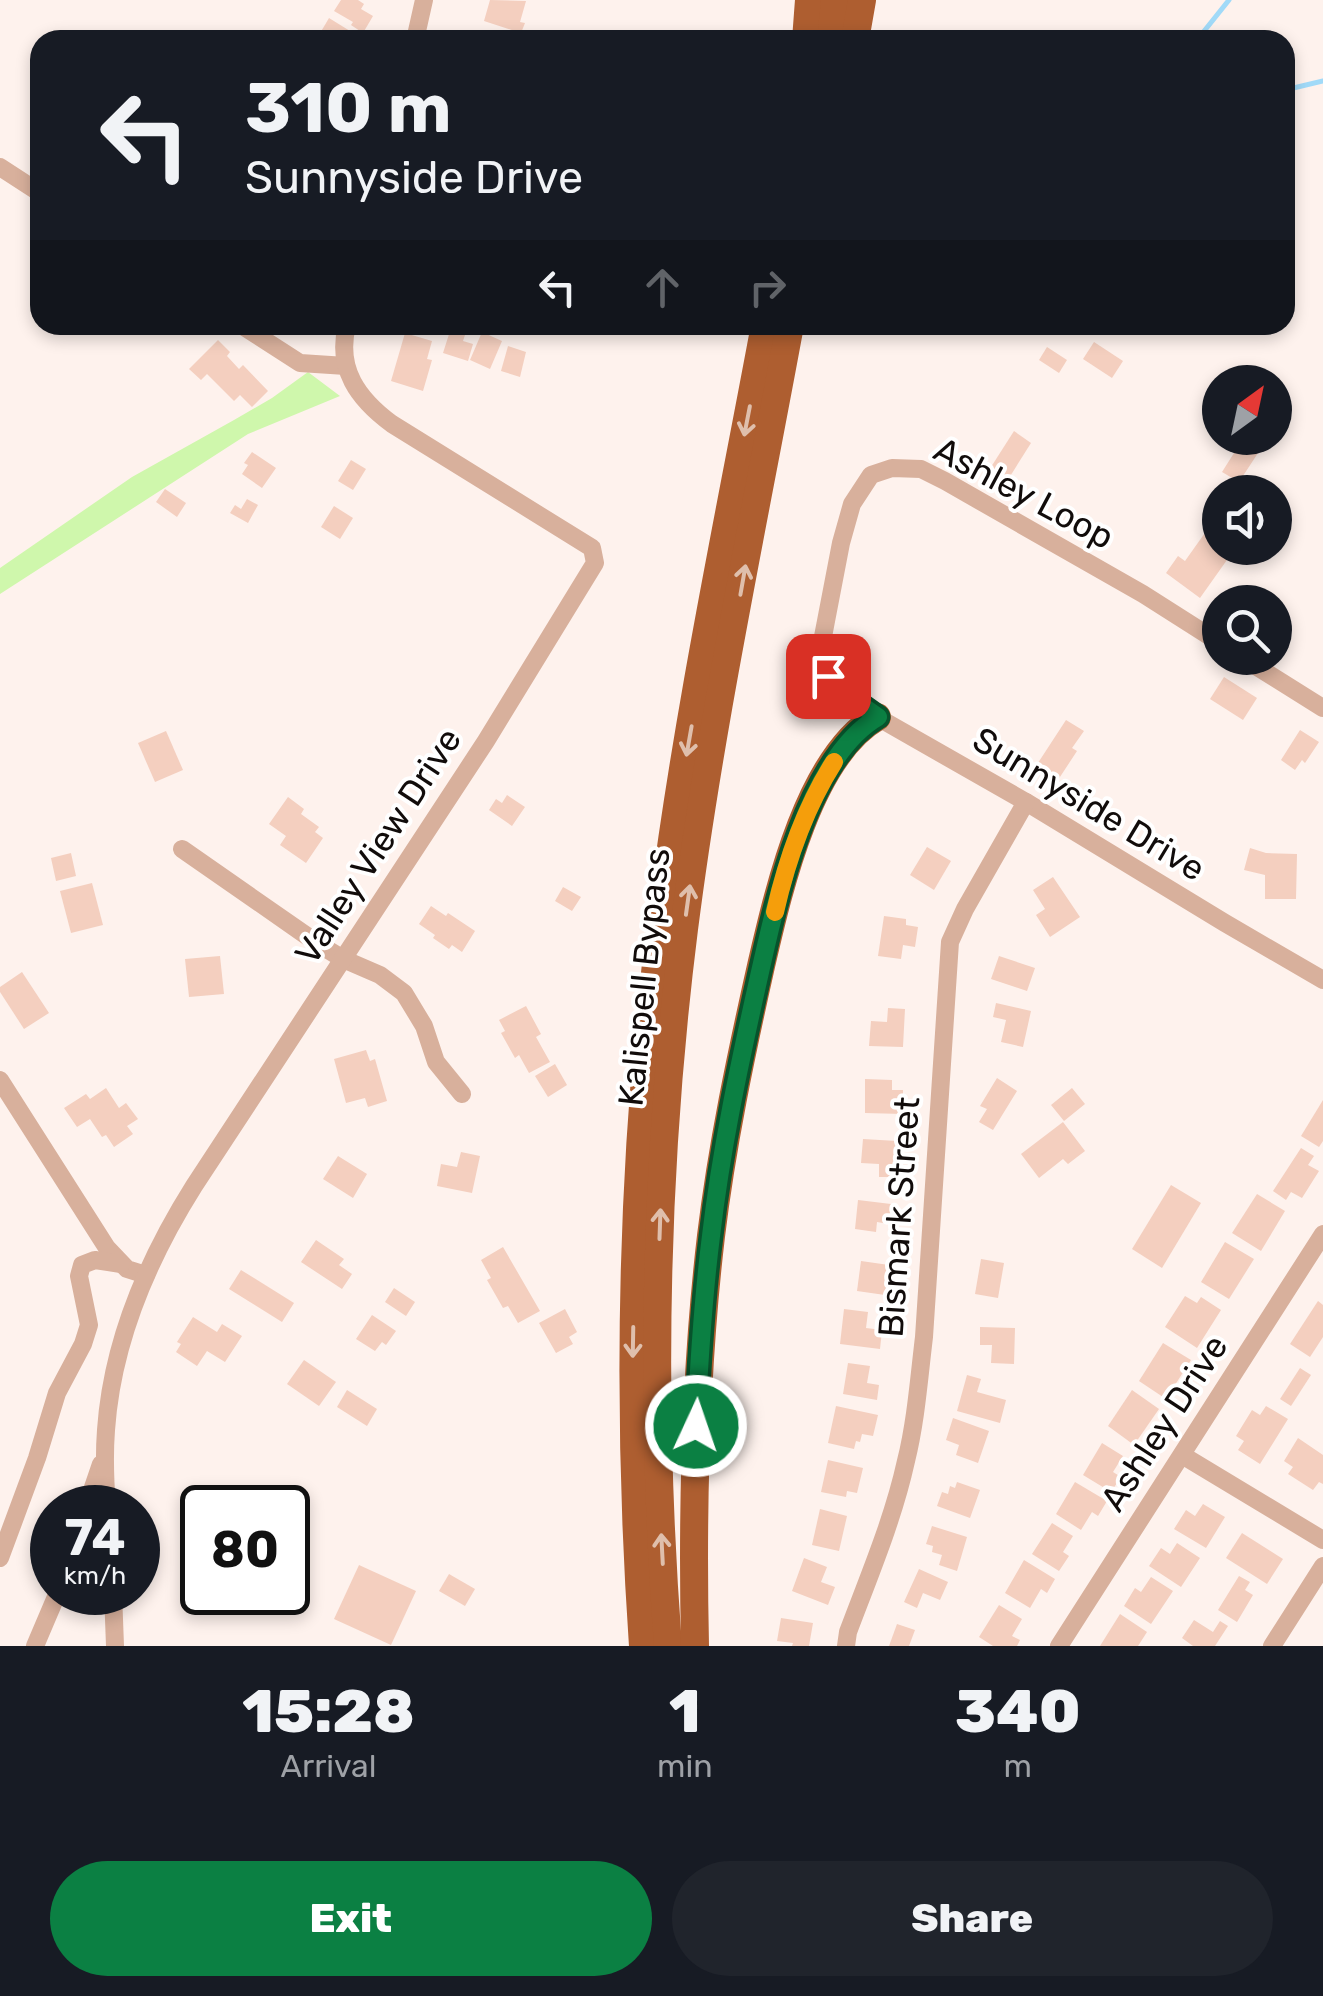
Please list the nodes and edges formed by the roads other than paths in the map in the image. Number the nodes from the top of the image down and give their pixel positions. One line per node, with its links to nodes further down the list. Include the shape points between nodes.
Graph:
1 (424, 0): 6 (street)
2 (793, 0): 7 (highway)
3 (809, 0): 8 (highway)
4 (835, 0): 9 (highway)
5 (862, 0): 10 (highway)
6 (417, 30)
7 (792, 30)
8 (807, 30)
9 (832, 30)
10 (857, 30)
11 (0, 167): 12 (street)
12 (30, 186)
13 (257, 335): 17 (street, via 300,363)
14 (346, 335): 17 (street)
15 (762, 335): 44 (highway, Kalispell Bypass, one-way to 44, via 675,820 646,1066 632,1400)
16 (788, 335): 45 (highway, Kalispell Bypass, one-way to 16, via 657,1345 676,1001 704,796)
17 (346, 366): 25 (street, Valley View Drive, via 356,390 378,413 592,548 596,563)
18 (1202, 632): 20 (street, Ashley Loop, via 945,480 921,468 892,468 871,475 852,504 820,647)
19 (1270, 675): 21 (street)
20 (828, 676): 22 (street, Sunnyside Drive)
21 (1323, 708)
22 (878, 717): 23 (street, Sunnyside Drive); 46 (highway, via 844,746 796,838 736,1084 699,1362)
23 (1026, 802): 26 (street, Sunnyside Drive); 47 (street, Bismark Street, via 950,942 918,1392 906,1461)
24 (182, 849): 25 (street)
25 (344, 959): 28 (street, via 404,993 436,1062); 32 (street, Valley View Drive, via 194,1186)
26 (1323, 980)
27 (0, 1080): 31 (street)
28 (462, 1094)
29 (1323, 1234): 30 (street, Ashley Drive)
30 (1315, 1263): 34 (street, Ashley Drive)
31 (121, 1264): 32 (street); 38 (street, via 82,1265 89,1325 57,1393)
32 (146, 1275): 33 (street, Valley View Drive, via 114,1375)
33 (104, 1454): 35 (street); 36 (street, Valley View Drive)
34 (1182, 1456): 37 (street); 48 (street, Ashley Drive)
35 (94, 1485)
36 (105, 1485)
37 (1323, 1540)
38 (0, 1558)
39 (1323, 1566): 49 (street)
40 (49, 1615): 42 (street)
41 (113, 1615): 43 (street)
42 (36, 1646)
43 (115, 1646)
44 (643, 1646)
45 (668, 1646)
46 (695, 1646)
47 (846, 1646)
48 (1059, 1646)
49 (1272, 1646)

